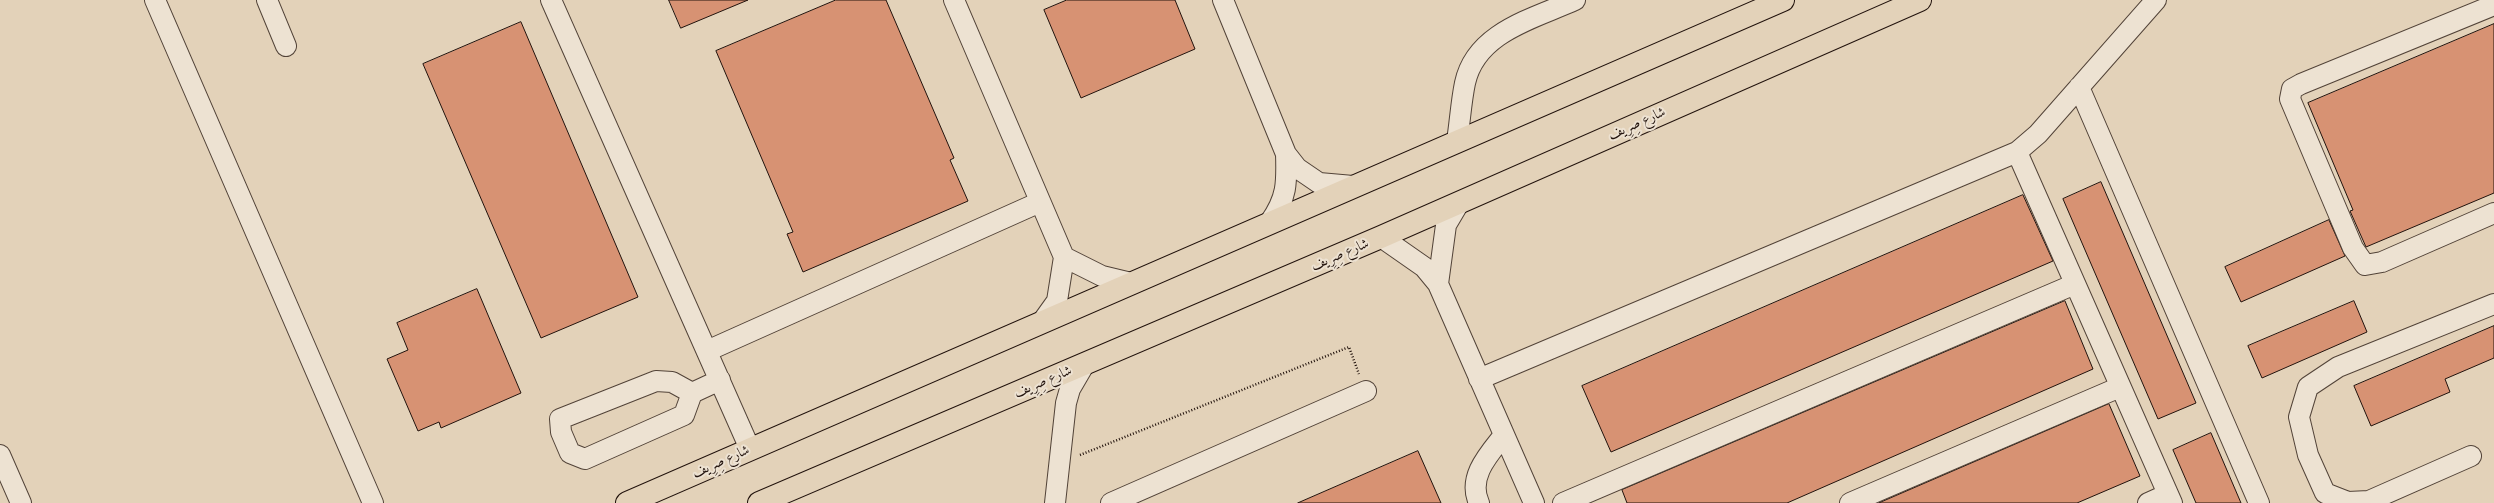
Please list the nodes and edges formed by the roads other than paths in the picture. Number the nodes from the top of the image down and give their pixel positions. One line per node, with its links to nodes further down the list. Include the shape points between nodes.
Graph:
1 (155, 0): 42 (street)
2 (266, 0): 11 (street)
3 (551, 0): 28 (street)
4 (954, 0): 17 (street)
5 (1223, 0): 15 (street)
6 (1575, 0): 13 (street, via 1497,35 1476,54 1465,82)
7 (1783, 0): 13 (main road, شارع صِرِيف)
8 (1920, 0): 18 (main road, شارع صِرِيف)
9 (2156, 0): 12 (street)
10 (2487, 5): 19 (street, via 2301,84 2292,89 2290,99 2353,248 2365,265 2382,262)
11 (286, 46)
12 (2079, 88): 14 (street, via 2038,134); 51 (street)
13 (1457, 141): 16 (main road, شارع صِرِيف)
14 (2017, 152): 25 (street); 30 (street)
15 (1286, 154): 16 (street, via 1297,168 1319,183); 20 (street, via 1287,182 1282,205)
16 (1353, 186): 20 (main road, شارع صِرِيف)
17 (1040, 202): 22 (street); 28 (street)
18 (1459, 203): 21 (main road, شارع صِرِيف); 24 (street, via 1446,225)
19 (2494, 212)
20 (1270, 222): 23 (main road, شارع صِرِيف)
21 (1381, 237): 24 (street, via 1424,267); 29 (main road, شارع صِرِيف)
22 (1064, 257): 23 (street, via 1102,276); 27 (street, via 1057,301)
23 (1131, 283): 27 (main road, شارع صِرِيف)
24 (1438, 284): 30 (street)
25 (2075, 284): 32 (street); 48 (street)
26 (2494, 304): 38 (street, via 2338,367 2308,386 2299,417 2308,455 2325,493 2348,502 2369,501)
27 (1042, 322): 36 (main road, شارع صِرِيف)
28 (707, 351): 31 (street)
29 (1084, 365): 44 (main road, شارع صِرِيف); 45 (street, via 1070,389 1066,402)
30 (1479, 379): 35 (street)
31 (720, 380): 34 (street); 36 (street)
32 (2120, 387): 39 (street); 49 (street)
33 (1366, 391): 40 (street)
34 (692, 393): 34 (street, via 672,382 656,381 560,419 561,432 570,453 585,459 684,415)
35 (1504, 435): 46 (street, via 1482,463 1476,486); 47 (street)
36 (750, 449): 43 (main road, شارع صِرِيف)
37 (0, 454): 41 (street)
38 (2471, 456)
39 (2170, 499): 50 (street)
40 (1119, 501)
41 (21, 503)
42 (373, 503)
43 (627, 503)
44 (759, 503)
45 (1055, 503)
46 (1479, 503)
47 (1534, 503)
48 (1563, 503)
49 (1850, 503)
50 (2148, 503)
51 (2259, 503)

